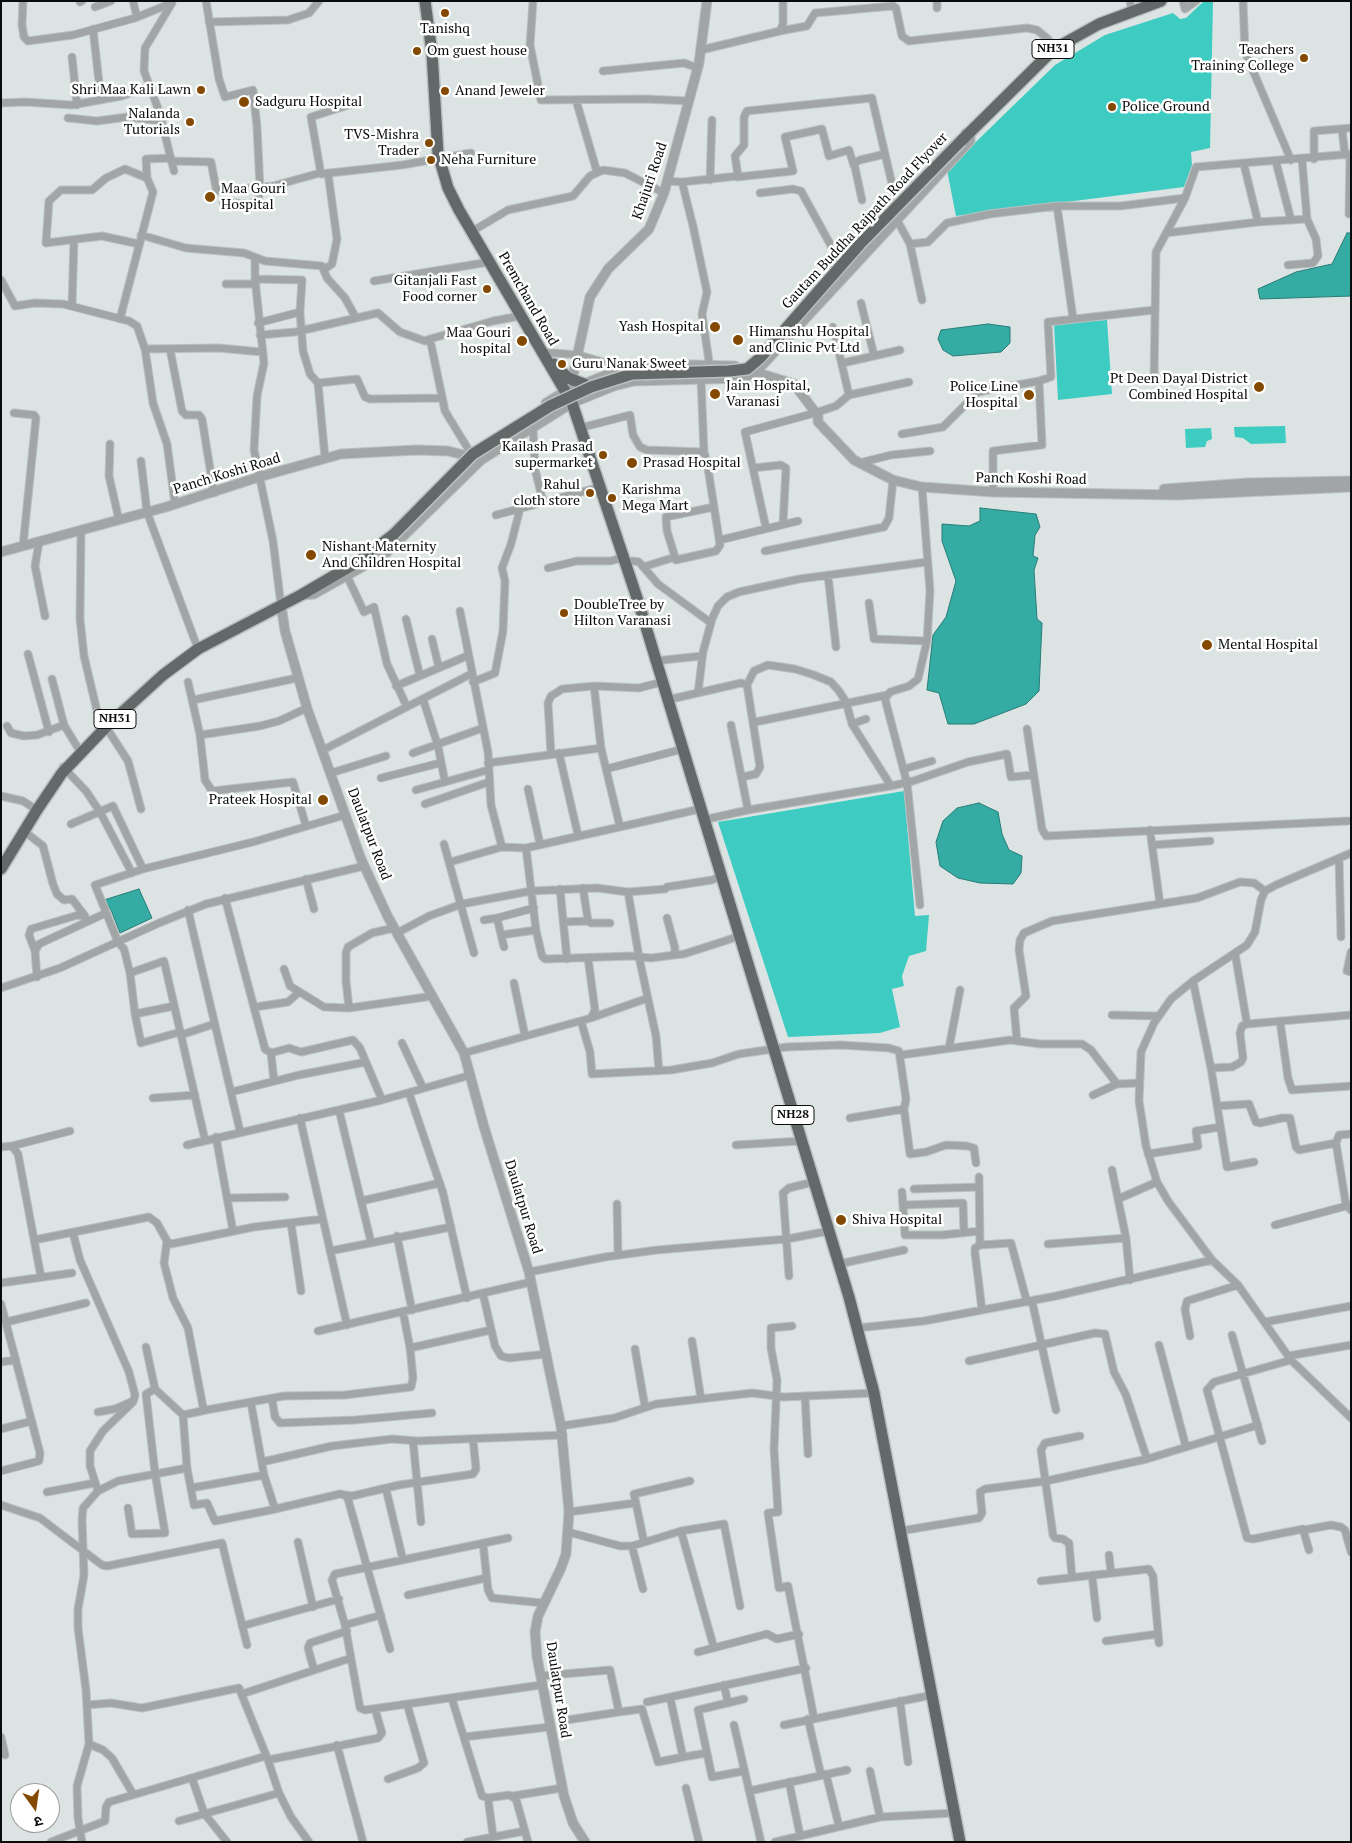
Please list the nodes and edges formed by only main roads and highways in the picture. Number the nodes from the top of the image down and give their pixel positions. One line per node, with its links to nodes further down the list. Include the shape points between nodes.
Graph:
1 (425, 1): 5 (highway, Premchand Road)
2 (430, 1): 5 (highway, Premchand Road)
3 (1161, 1): 4 (highway, NH31)
4 (1131, 7): 8 (highway, Gautam Buddha Rajpath Road Flyover / NH31, bridge, via 1054,49 860,244 747,369 632,374 591,387 550,406 473,454 375,550 302,595 197,647)
5 (442, 158): 6 (highway, Premchand Road, via 450,193)
6 (547, 362): 7 (highway, via 556,365 572,380); 13 (highway, Premchand Road / NH28, via 572,403 639,604 857,1328 874,1393)
7 (584, 384)
8 (104, 724): 9 (highway, NH31); 9 (highway, NH31, via 78,748)
9 (63, 768): 10 (highway, NH31)
10 (34, 808): 11 (highway, NH31); 12 (highway, NH31)
11 (1, 857)
12 (1, 869)
13 (960, 1842)

